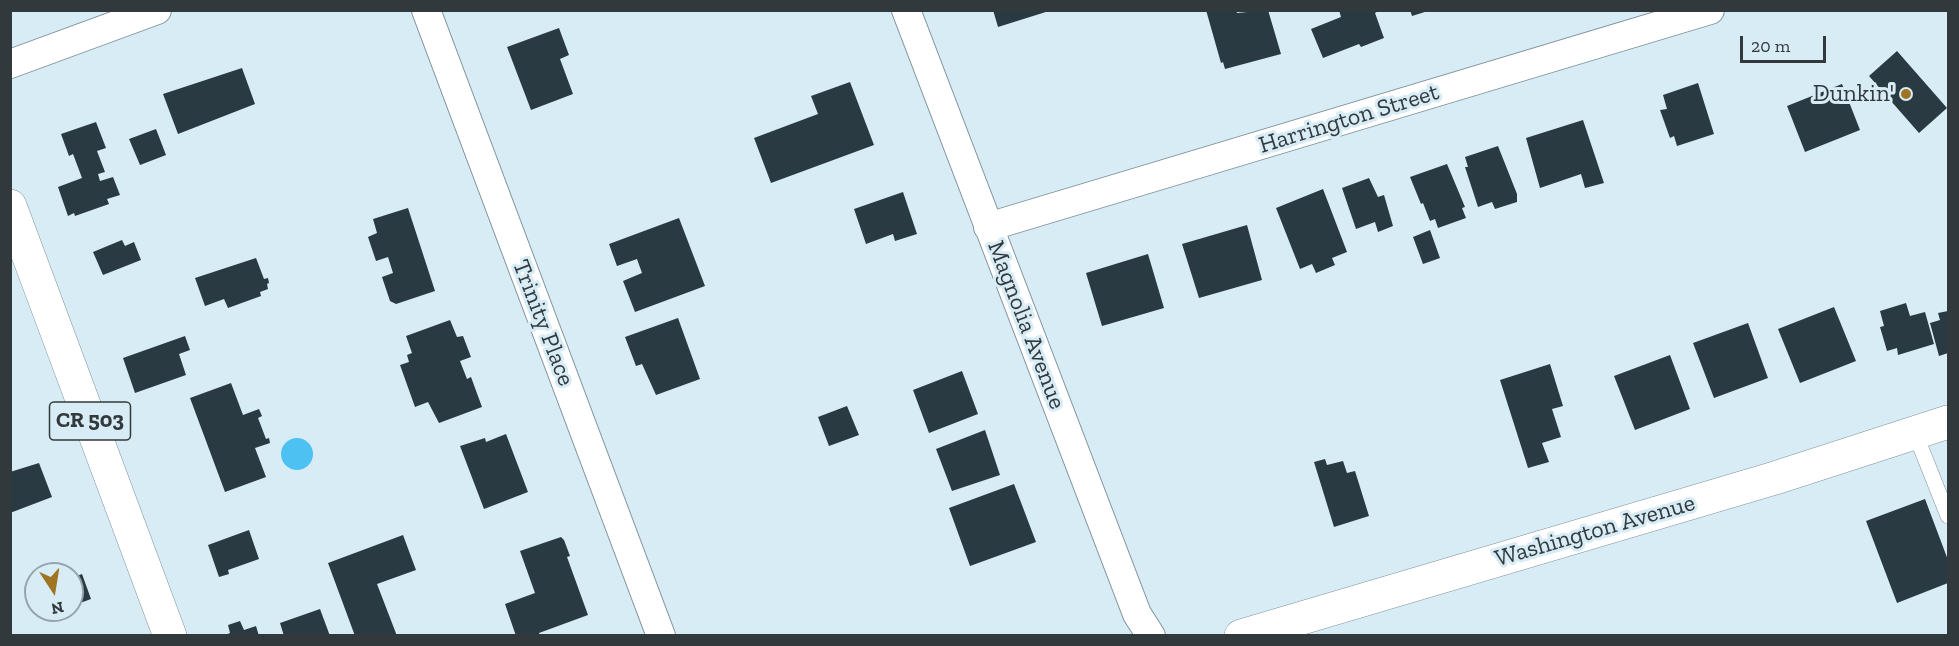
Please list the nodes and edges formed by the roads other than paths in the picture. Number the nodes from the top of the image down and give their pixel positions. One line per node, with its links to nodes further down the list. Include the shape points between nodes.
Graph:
1 (157, 10): 5 (street)
2 (426, 10): 12 (street, Trinity Place)
3 (906, 10): 7 (street, Magnolia Avenue)
4 (1710, 10): 7 (street, Harrington Street)
5 (10, 64)
6 (10, 206): 11 (street, CR 503)
7 (988, 227): 13 (street, Magnolia Avenue, via 1137,614)
8 (1948, 422): 9 (street, Washington Avenue)
9 (1915, 433): 10 (lane); 14 (street, Washington Avenue)
10 (1948, 516)
11 (170, 636)
12 (661, 636)
13 (1151, 636)
14 (1241, 636)

